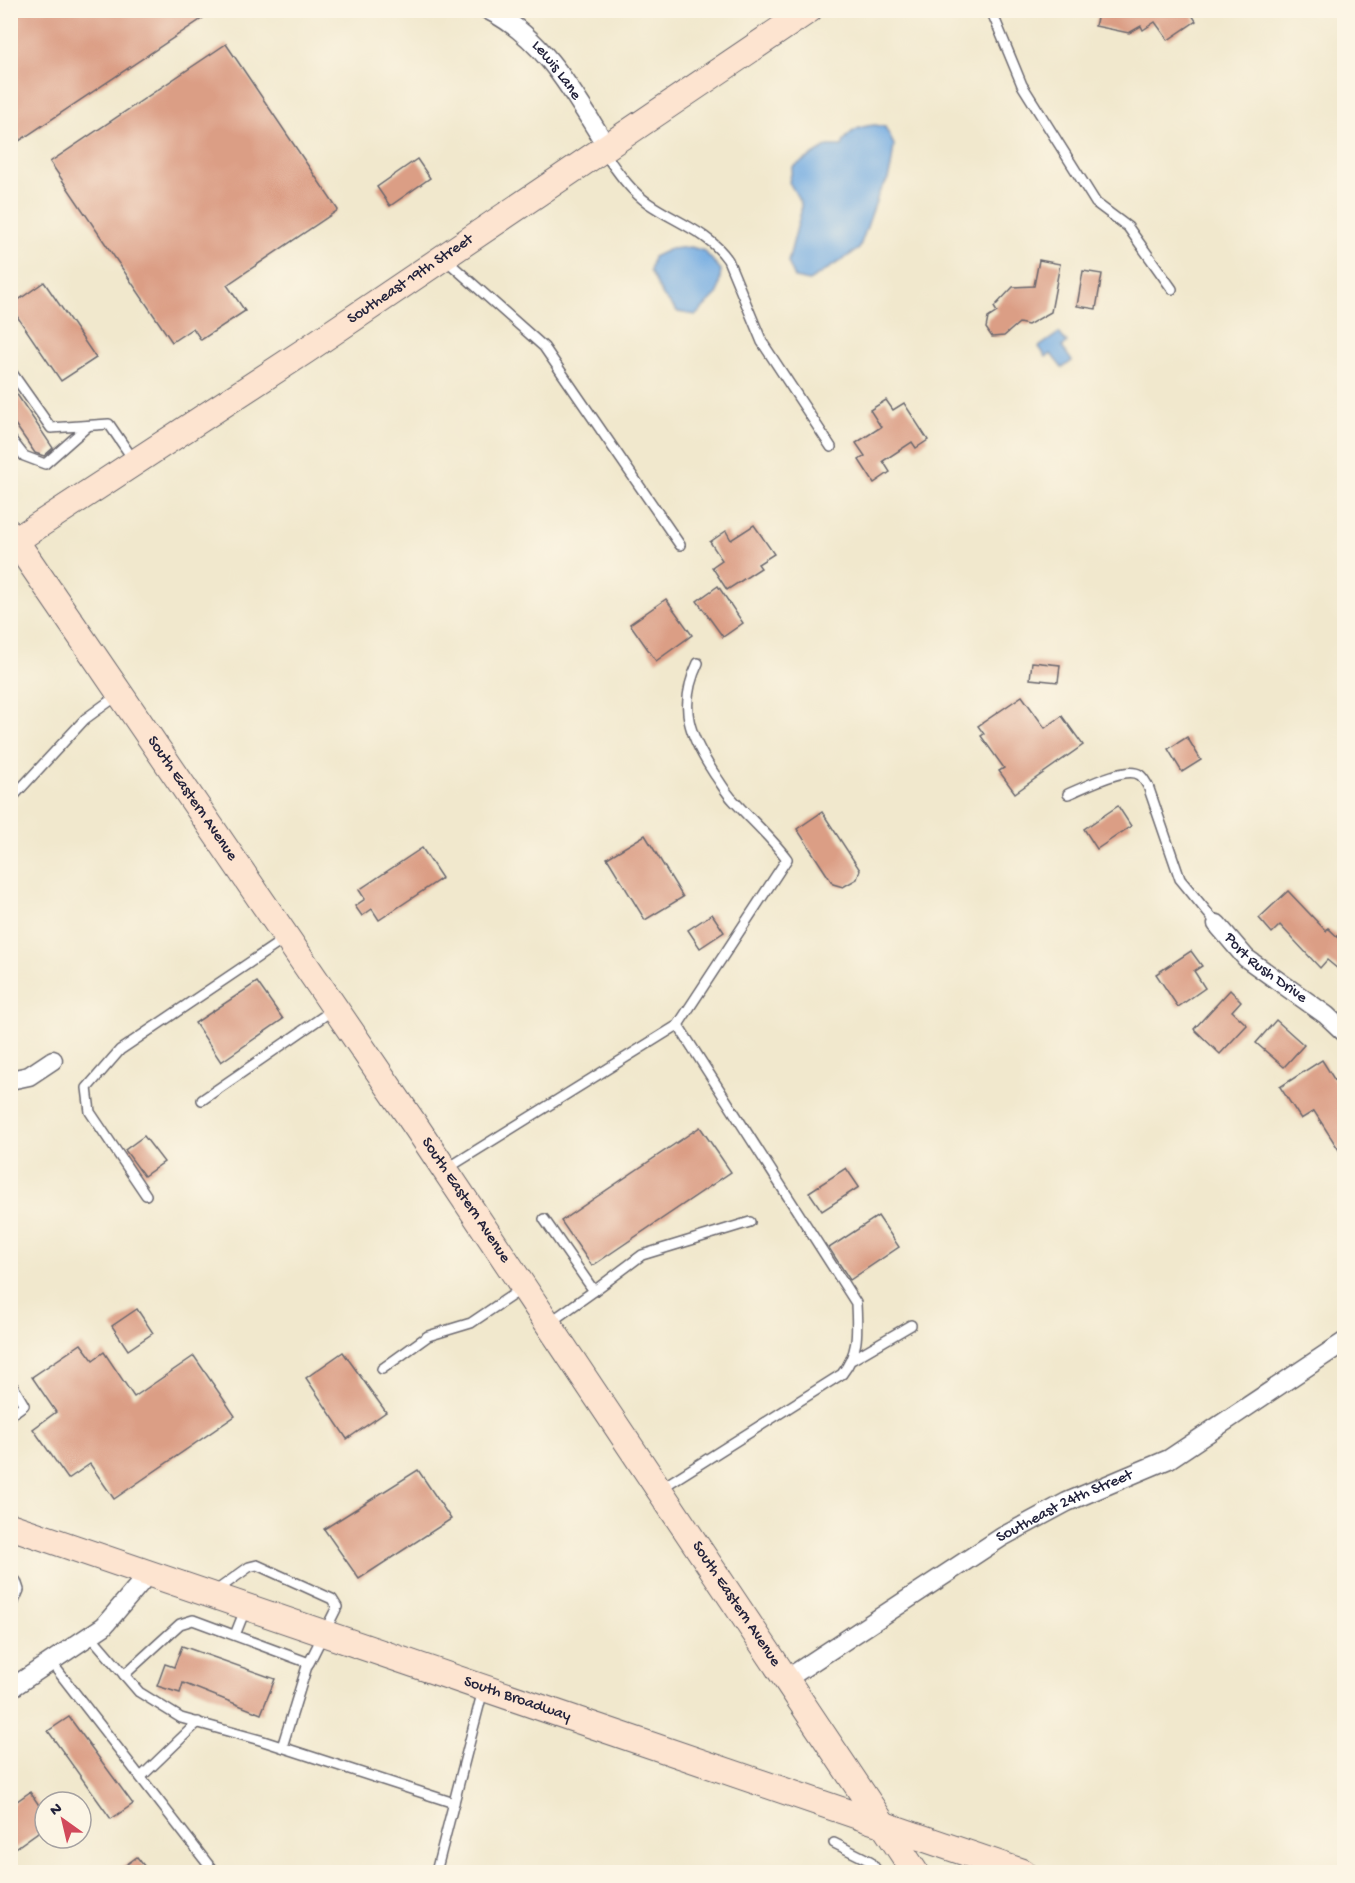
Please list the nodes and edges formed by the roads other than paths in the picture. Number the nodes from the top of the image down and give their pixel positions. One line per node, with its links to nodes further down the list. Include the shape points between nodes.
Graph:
1 (488, 10): 4 (street, Lewis Lane, via 504,18 563,78)
2 (809, 10): 4 (street, Southeast 19th Street)
3 (991, 10): 6 (lane, via 1022,85 1096,203 1128,227)
4 (604, 148): 5 (street, Southeast 19th Street); 10 (lane, via 627,184 646,202 720,248 762,342)
5 (443, 257): 11 (street, Southeast 19th Street); 13 (lane, via 544,347)
6 (1172, 289)
7 (10, 370): 8 (lane, via 51,428)
8 (88, 426): 9 (lane, via 45,464 24,456); 11 (lane, via 110,424)
9 (10, 438)
10 (831, 447)
11 (135, 462): 12 (street, Southeast 19th Street)
12 (12, 539): 15 (street, South Eastern Avenue)
13 (680, 545)
14 (698, 663): 21 (lane, via 688,683 687,722 699,750 732,800 773,839 787,859)
15 (121, 693): 17 (lane, via 85,719); 19 (street, South Eastern Avenue)
16 (1068, 794): 18 (lane, via 1118,774 1139,774 1148,786 1180,879)
17 (10, 800)
18 (1217, 924): 22 (street, Port Rush Drive, via 1246,958)
19 (288, 937): 20 (street, South Eastern Avenue); 27 (lane, via 120,1050 87,1088 90,1113)
20 (336, 1008): 25 (lane); 26 (street, South Eastern Avenue)
21 (678, 1025): 26 (lane); 35 (lane, via 856,1303)
22 (1344, 1032)
23 (53, 1060): 24 (street)
24 (12, 1089)
25 (202, 1100)
26 (446, 1170): 30 (street, South Eastern Avenue)
27 (146, 1195)
28 (544, 1219): 31 (lane)
29 (750, 1222): 31 (lane, via 642,1255)
30 (525, 1287): 32 (street, South Eastern Avenue); 36 (lane, via 471,1323 428,1336)
31 (594, 1291): 32 (lane)
32 (549, 1323): 39 (street, South Eastern Avenue)
33 (911, 1325): 35 (lane)
34 (1344, 1342): 52 (street, Southeast 24th Street, via 1168,1459 1067,1502 1002,1537)
35 (853, 1359): 39 (lane, via 842,1374)
36 (382, 1369)
37 (10, 1381): 38 (lane, via 24,1405)
38 (10, 1415)
39 (660, 1490): 52 (street, South Eastern Avenue)
40 (10, 1526): 41 (street, South Broadway)
41 (148, 1574): 43 (street, South Broadway); 47 (street, via 104,1626)
42 (10, 1579): 45 (lane, via 16,1581 19,1590)
43 (211, 1594): 44 (street, South Broadway); 46 (lane, via 257,1565 332,1599 337,1607)
44 (246, 1607): 46 (street, South Broadway); 48 (lane)
45 (10, 1611)
46 (325, 1634): 50 (lane); 54 (street, South Broadway)
47 (90, 1635): 49 (street); 51 (lane)
48 (235, 1635): 50 (lane); 51 (lane, via 193,1620 180,1624)
49 (51, 1662): 53 (street); 57 (lane)
50 (308, 1663): 56 (lane)
51 (124, 1675): 55 (lane, via 140,1692 181,1718)
52 (788, 1678): 59 (street, South Eastern Avenue)
53 (12, 1685)
54 (483, 1688): 58 (lane); 59 (street, South Broadway)
55 (198, 1722): 56 (lane); 57 (lane)
56 (282, 1747): 58 (lane)
57 (141, 1778): 61 (lane)
58 (454, 1803): 62 (lane)
59 (884, 1825): 64 (street, South Eastern Avenue); 65 (street, South Broadway)
60 (834, 1843): 63 (lane, via 870,1861)
61 (214, 1872)
62 (436, 1872)
63 (878, 1872)
64 (915, 1872)
65 (1022, 1872)

